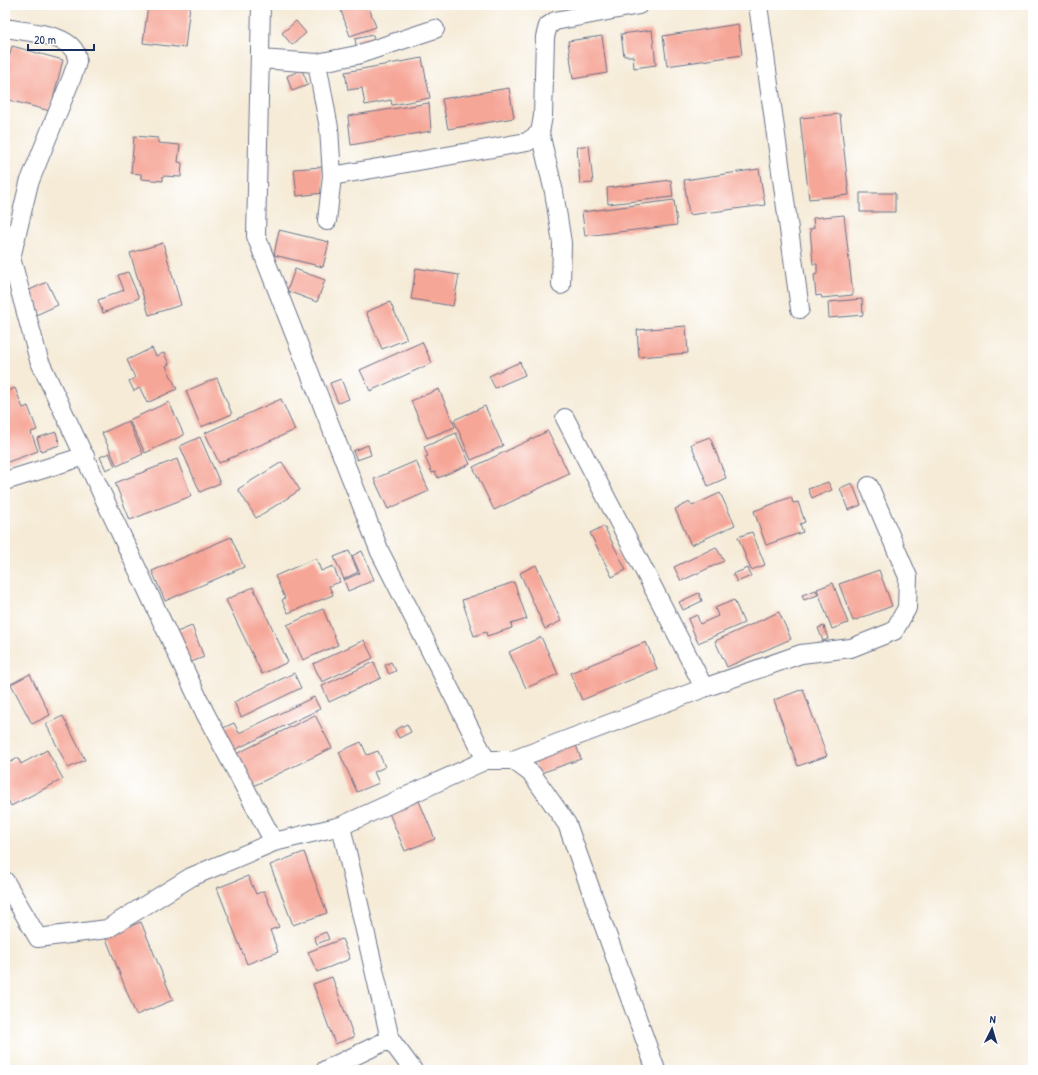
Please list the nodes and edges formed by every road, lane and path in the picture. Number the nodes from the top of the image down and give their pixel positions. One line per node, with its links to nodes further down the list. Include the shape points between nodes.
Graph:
1 (261, 5): 6 (street)
2 (639, 5): 8 (street, via 555,21 548,26 545,37 543,116)
3 (758, 5): 12 (street)
4 (5, 28): 14 (street, via 57,37 73,46 77,60 29,183 11,258 39,360)
5 (435, 29): 7 (street, via 357,55)
6 (260, 59): 7 (street); 18 (street, via 256,236 380,552)
7 (316, 63): 9 (street, via 329,128)
8 (540, 133): 9 (street, via 527,142); 11 (street, via 554,192 562,243)
9 (332, 176): 10 (street)
10 (327, 221)
11 (561, 285)
12 (800, 309)
13 (565, 418): 17 (street)
14 (85, 456): 15 (street); 21 (street, via 205,713)
15 (5, 481)
16 (869, 486): 17 (street, via 908,577 907,608 894,632 851,648 801,654)
17 (704, 688): 19 (street)
18 (486, 760): 19 (street); 20 (street)
19 (513, 760): 26 (street, via 532,774 567,824)
20 (341, 826): 21 (street); 23 (street)
21 (274, 842): 22 (street, via 191,877 107,929 38,938)
22 (5, 881)
23 (390, 1039): 24 (street); 25 (street)
24 (325, 1070)
25 (413, 1070)
26 (656, 1070)

